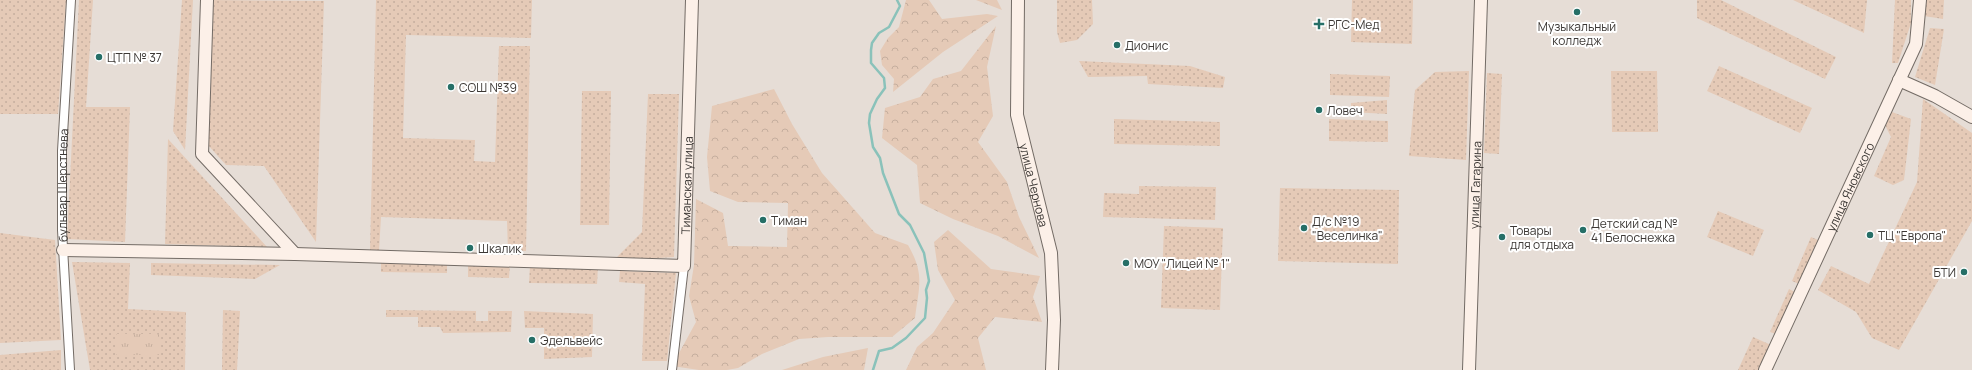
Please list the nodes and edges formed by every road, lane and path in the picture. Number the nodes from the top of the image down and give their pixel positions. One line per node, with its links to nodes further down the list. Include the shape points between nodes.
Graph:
1 (71, 0): 9 (street, бульвар Шерстнева, via 62,119)
2 (207, 0): 10 (street, via 202,154)
3 (692, 0): 11 (street, Тиманская улица)
4 (1018, 0): 14 (street, улица Чернова, via 1017,115 1051,253 1054,320)
5 (1481, 0): 15 (street, улица Гагарина)
6 (1920, 0): 7 (street, улица Яновского, via 1916,44)
7 (1899, 80): 8 (street, via 1935,96); 16 (street, улица Яновского)
8 (1972, 117)
9 (63, 250): 10 (street); 12 (street, бульвар Шерстнева)
10 (295, 254): 11 (street)
11 (684, 266): 13 (street, Тиманская улица)
12 (70, 370)
13 (672, 370)
14 (1052, 370)
15 (1469, 370)
16 (1765, 370)

